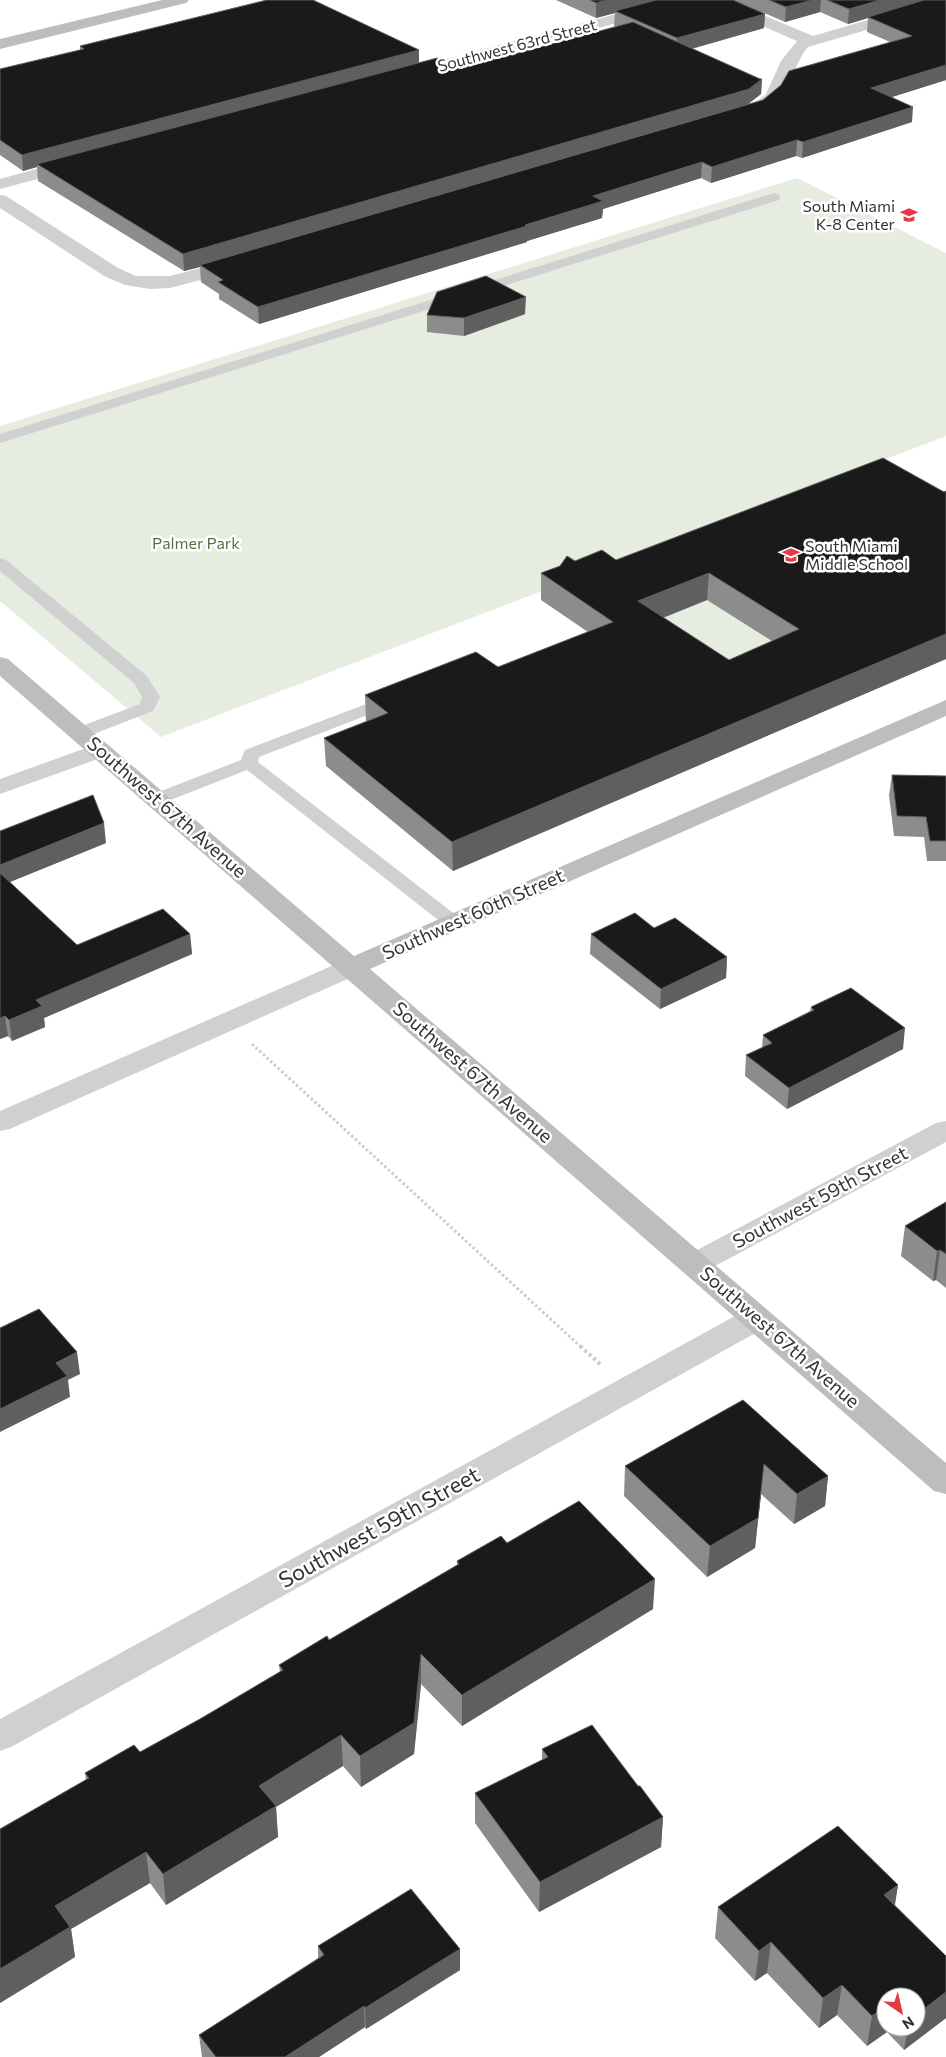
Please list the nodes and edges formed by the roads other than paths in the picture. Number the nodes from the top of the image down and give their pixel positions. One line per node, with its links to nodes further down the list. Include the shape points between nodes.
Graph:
1 (181, 0): 6 (main road)
2 (687, 0): 7 (street, Southwest 63rd Street)
3 (715, 0): 5 (street)
4 (946, 2): 5 (street)
5 (811, 41): 8 (street, via 793,53 776,95 769,103)
6 (0, 44)
7 (399, 77)
8 (735, 117)
9 (90, 160): 10 (street)
10 (0, 184)
11 (774, 197): 14 (lane)
12 (0, 200): 13 (street, via 124,279 141,283 170,282)
13 (252, 260)
14 (0, 439)
15 (0, 563): 19 (lane, via 141,680 151,697 147,707 136,713)
16 (0, 664): 19 (main road, Southwest 67th Avenue)
17 (409, 692): 21 (lane, via 251,754)
18 (946, 707): 24 (main road, Southwest 60th Street)
19 (80, 733): 20 (main road, Southwest 67th Avenue)
20 (100, 750): 22 (street); 23 (main road, Southwest 67th Avenue)
21 (249, 763): 23 (lane); 24 (lane)
22 (0, 788)
23 (157, 799): 25 (main road, Southwest 67th Avenue)
24 (454, 923): 25 (main road, Southwest 60th Street)
25 (352, 967): 26 (street, Southwest 60th Street); 28 (main road, Southwest 67th Avenue)
26 (0, 1122)
27 (946, 1130): 28 (street, Southwest 59th Street)
28 (695, 1264): 29 (main road, Southwest 67th Avenue)
29 (757, 1318): 30 (main road, Southwest 67th Avenue); 31 (street, Southwest 59th Street)
30 (946, 1482)
31 (0, 1736)

